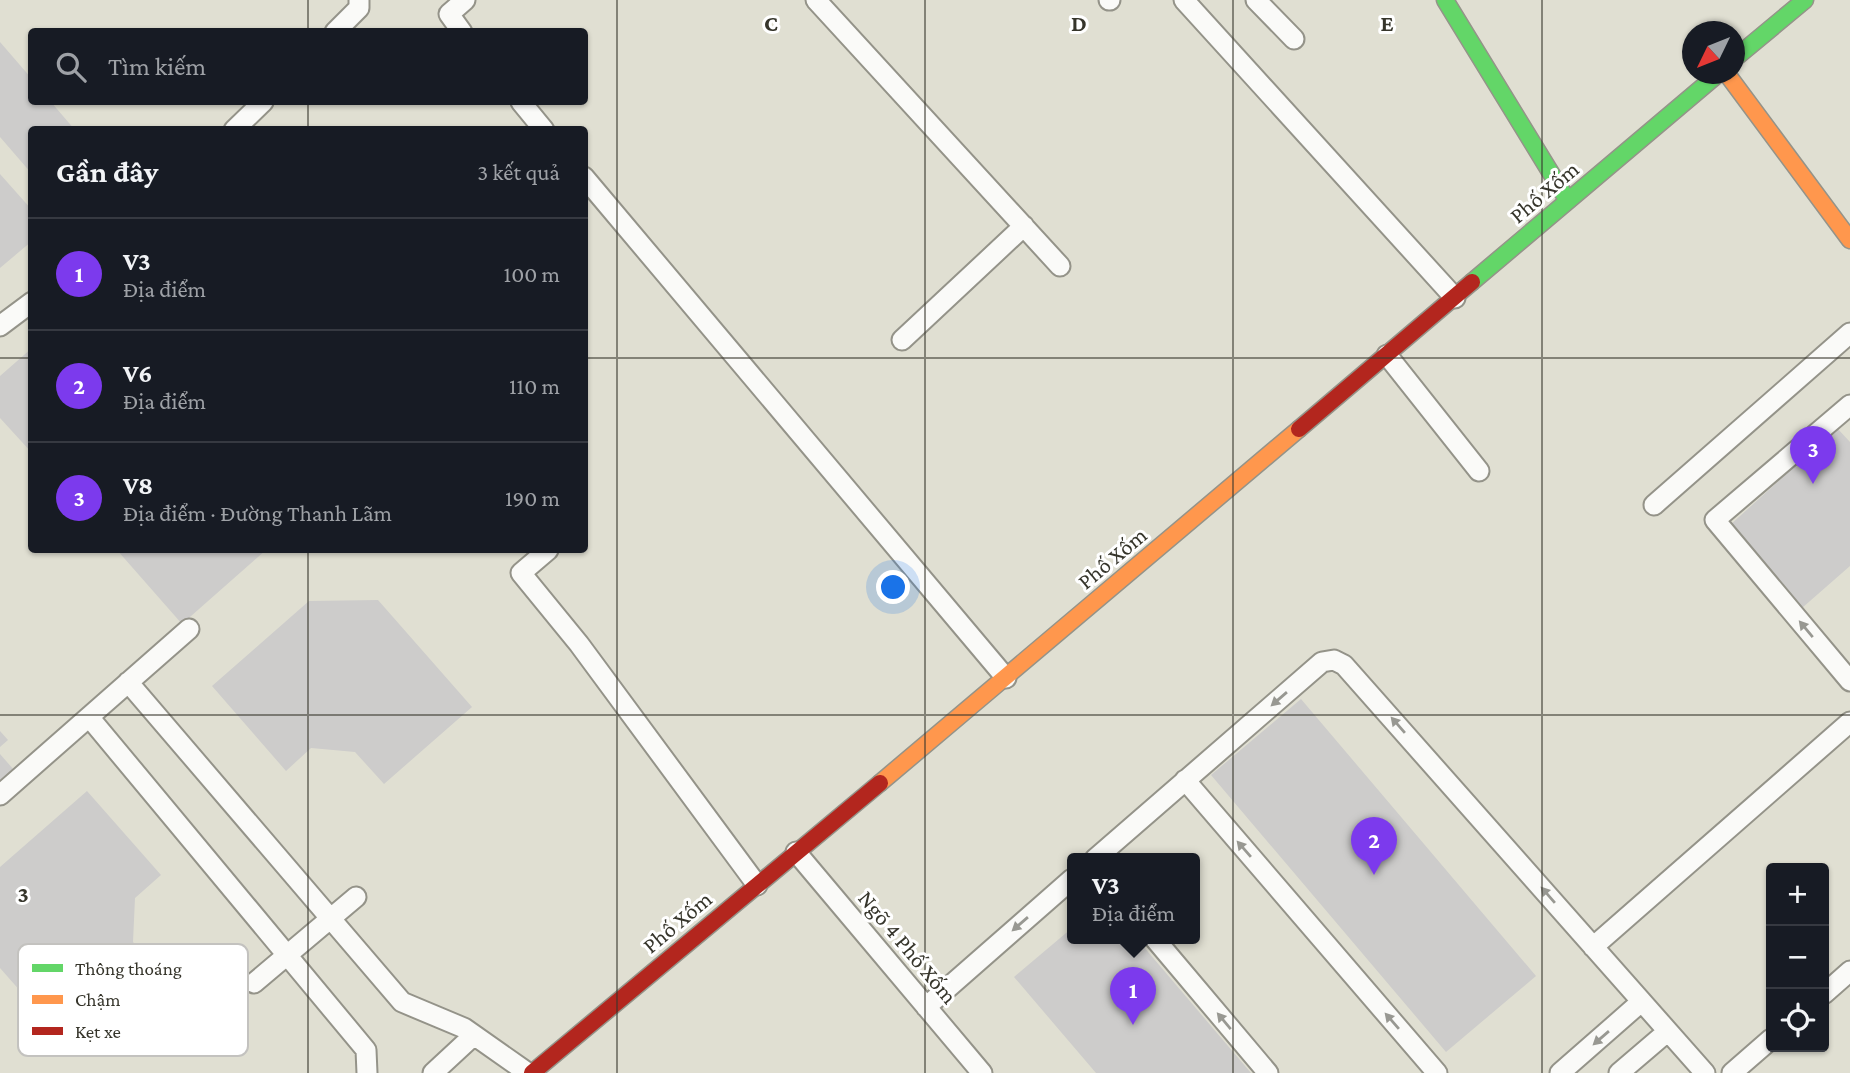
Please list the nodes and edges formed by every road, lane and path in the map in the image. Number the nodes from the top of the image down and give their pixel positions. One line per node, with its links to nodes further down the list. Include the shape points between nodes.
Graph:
1 (359, 0): 8 (lane, via 359,9)
2 (465, 0): 9 (lane, via 449,14)
3 (816, 0): 20 (lane)
4 (1184, 0): 23 (lane)
5 (1256, 0): 10 (lane)
6 (1446, 0): 19 (main road)
7 (1805, 0): 11 (main road)
8 (339, 28)
9 (459, 28)
10 (1294, 39)
11 (1745, 50)
12 (1706, 84): 19 (main road, Phố Xốm)
13 (1734, 84): 21 (main road)
14 (260, 105): 16 (lane)
15 (523, 105): 17 (lane)
16 (238, 126)
17 (541, 126)
18 (588, 182): 34 (lane)
19 (1568, 201): 23 (main road, Phố Xốm)
20 (1024, 226): 22 (lane); 27 (lane)
21 (1850, 240)
22 (1060, 266)
23 (1455, 298): 28 (main road, Phố Xốm)
24 (28, 305): 25 (lane)
25 (0, 326)
26 (1850, 333): 31 (lane)
27 (902, 340)
28 (1387, 355): 30 (lane); 34 (main road, Phố Xốm)
29 (1850, 405): 35 (lane, one-way to 29, via 1715,520)
30 (1479, 471)
31 (1654, 505)
32 (544, 553): 44 (lane, via 521,573)
33 (189, 629): 36 (lane)
34 (1006, 678): 41 (main road, Phố Xốm)
35 (1850, 681)
36 (128, 682): 37 (lane); 46 (lane)
37 (89, 717): 40 (lane); 49 (lane)
38 (1850, 722): 48 (lane)
39 (1185, 780): 42 (lane); 48 (lane, one-way to 39, via 1339,661 1322,662); 63 (lane, one-way to 39)
40 (0, 795)
41 (796, 852): 44 (main road, Phố Xốm); 54 (lane, Ngõ 4 Phố Xốm)
42 (1102, 853)
43 (1067, 883): 54 (lane, one-way to 54)
44 (757, 885): 60 (main road, Phố Xốm)
45 (356, 898): 46 (lane)
46 (331, 919): 49 (lane); 56 (lane, via 402,1002)
47 (1159, 944): 62 (lane, one-way to 47)
48 (1593, 947): 53 (lane)
49 (287, 956): 51 (lane); 58 (lane, via 366,1050)
50 (1850, 971): 52 (lane)
51 (254, 983)
52 (1829, 990)
53 (1642, 1002): 55 (lane); 64 (lane, one-way to 64)
54 (926, 1007): 61 (lane, Ngõ 4 Phố Xốm)
55 (1667, 1032): 65 (lane); 66 (lane)
56 (474, 1035): 59 (lane); 60 (lane)
57 (1766, 1043): 67 (lane)
58 (366, 1073)
59 (433, 1073)
60 (530, 1073)
61 (982, 1073)
62 (1268, 1073)
63 (1437, 1073)
64 (1560, 1073)
65 (1619, 1073)
66 (1705, 1073)
67 (1732, 1073)

